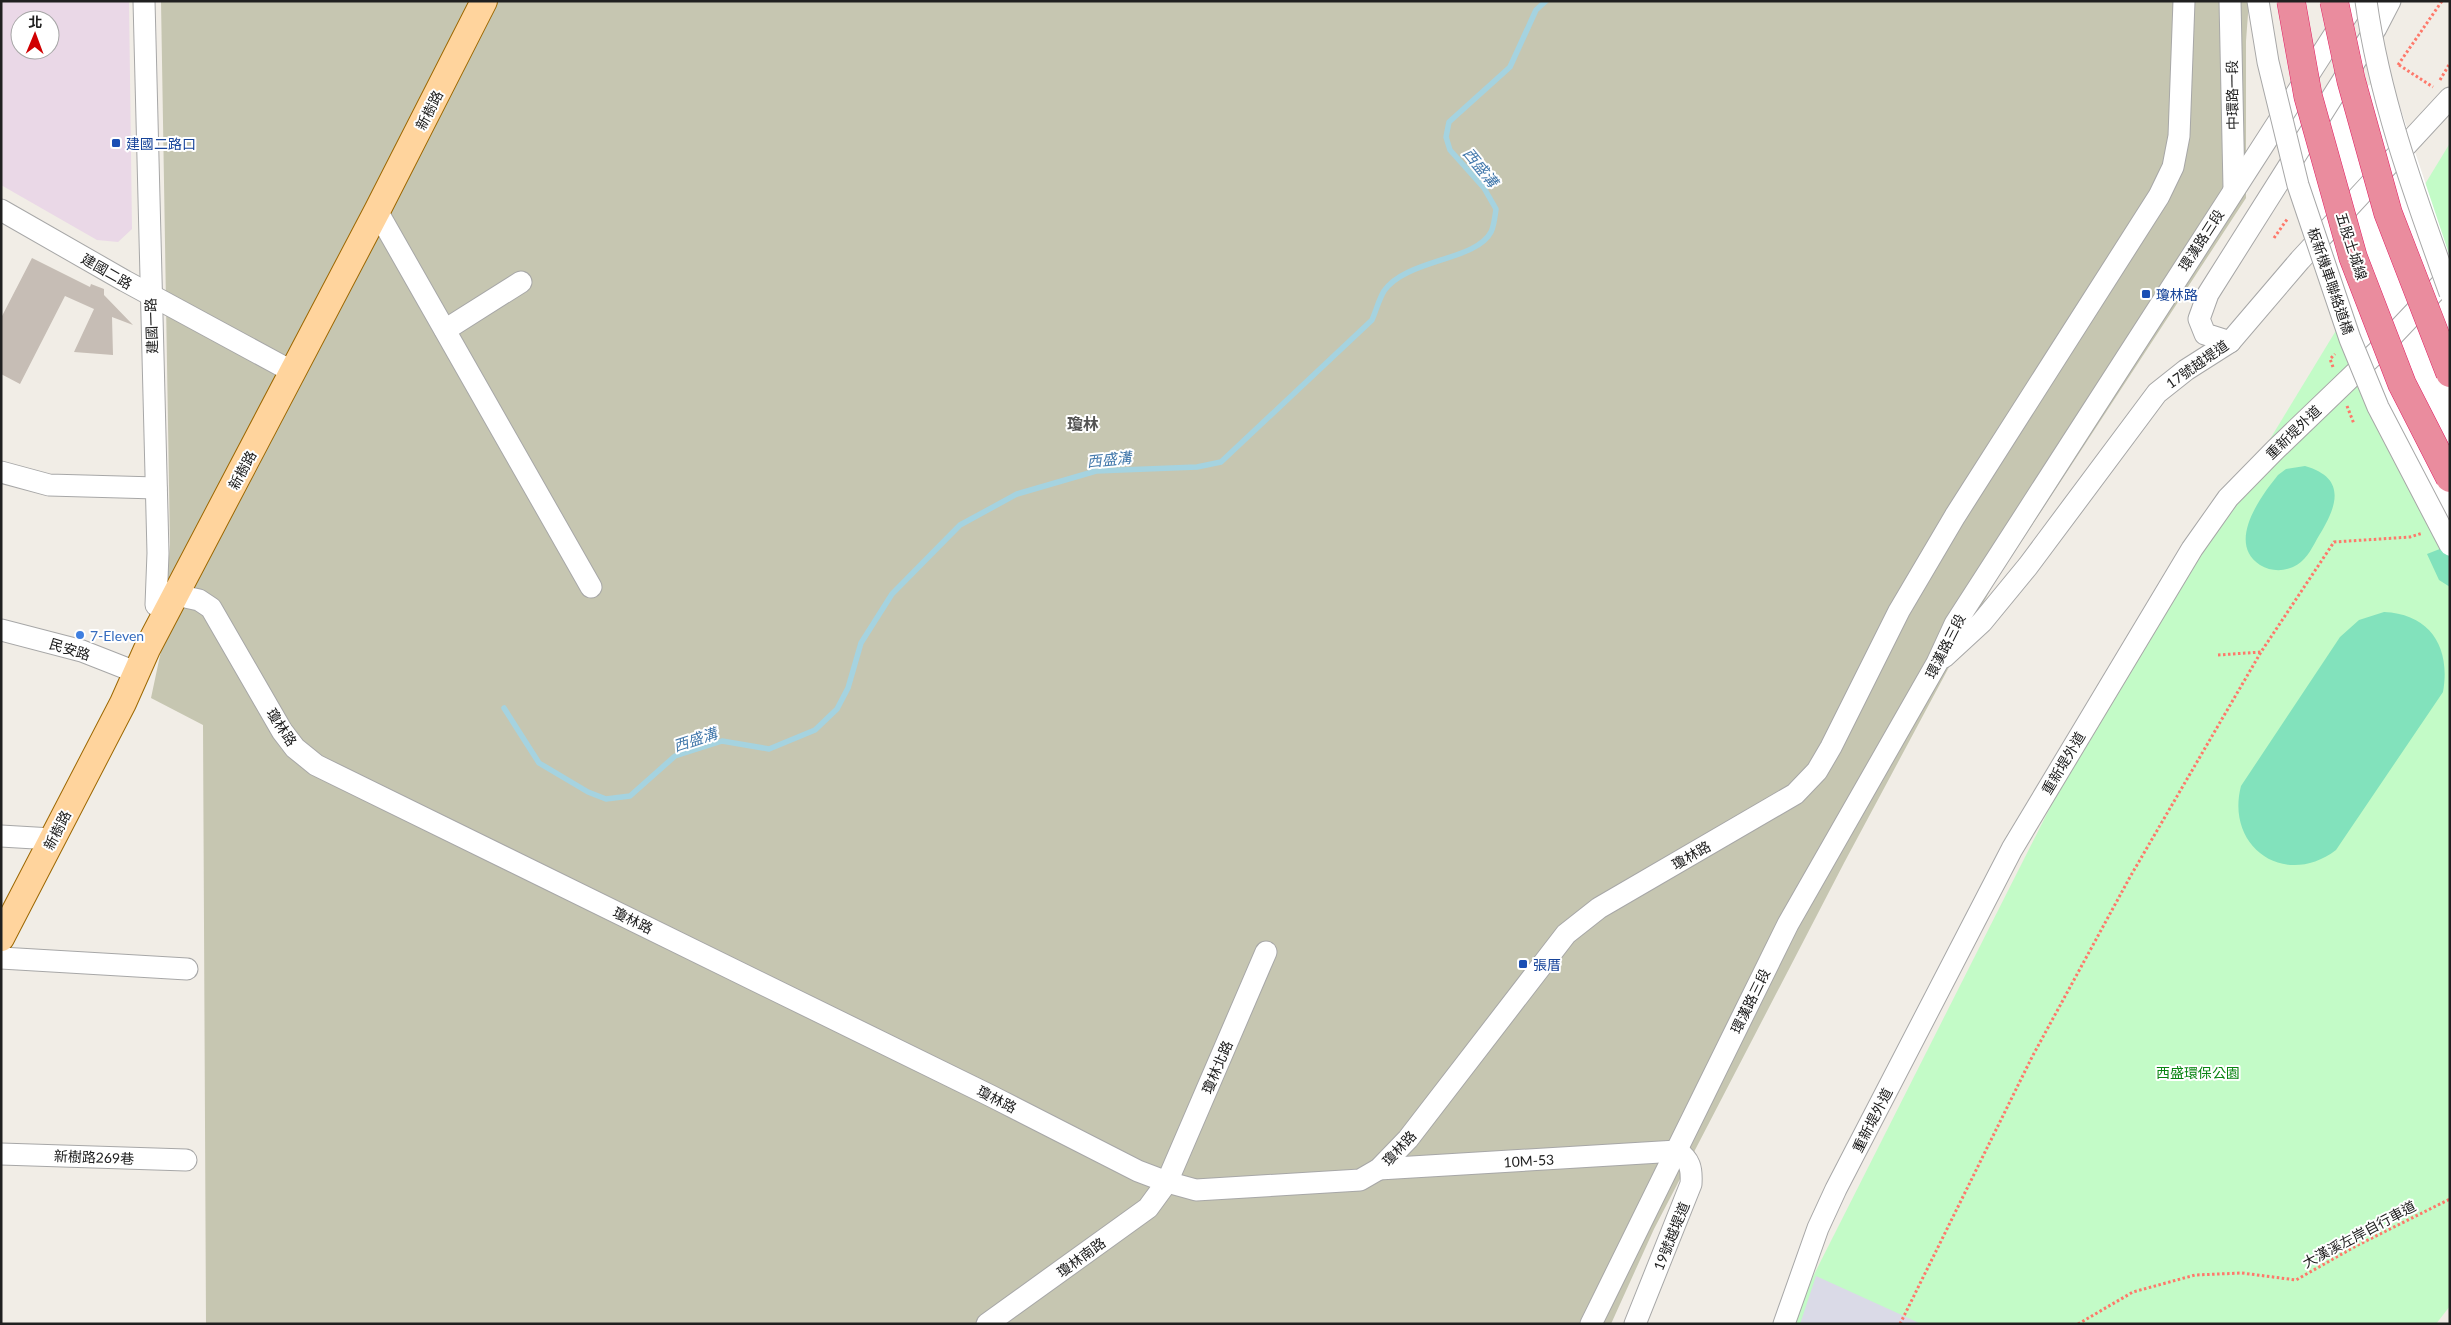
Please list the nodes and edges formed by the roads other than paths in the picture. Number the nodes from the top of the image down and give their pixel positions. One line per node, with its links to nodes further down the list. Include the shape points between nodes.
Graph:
1 (144, 1): 18 (street, 建國一路)
2 (484, 1): 14 (main road, 新樹路)
3 (2184, 1): 41 (street, 瓊林路, via 2179,136 2172,167 2158,196 1903,603 1817,771 1795,794 1599,908 1566,934 1408,1139)
4 (2230, 1): 12 (street, 中環路一段)
5 (2258, 1): 26 (street, 板新機車聯絡道橋, bridge, via 2268,62 2298,185 2350,339 2378,407)
6 (2292, 1): 24 (highway, 五股土城線, bridge, via 2308,96 2353,257 2402,384)
7 (2334, 1): 22 (highway, bridge, via 2351,80 2388,213)
8 (2356, 1): 12 (street, 環漢路三段)
9 (2366, 1): 17 (street, bridge, via 2391,118)
10 (2390, 1): 20 (street, via 2208,294 2199,319 2206,334)
11 (2450, 98): 20 (street, 17號越堤道, via 2300,260)
12 (2234, 188): 31 (street, 環漢路三段, via 1955,624)
13 (1, 210): 18 (street, 建國二路)
14 (377, 211): 19 (street); 21 (main road, 新樹路)
15 (2450, 276): 46 (street, 重新堤外道, via 2228,498 2192,549 2012,849 1836,1189 1818,1228)
16 (521, 282): 19 (street)
17 (2450, 293)
18 (150, 295): 21 (street, 建國二路); 25 (street, 建國一路)
19 (444, 330): 27 (street)
20 (2230, 342): 31 (street, 17號越堤道, via 2157,393 2028,566 1982,622)
21 (293, 372): 28 (main road, 新樹路)
22 (2450, 373)
23 (1, 472): 25 (street, via 50,485)
24 (2450, 478)
25 (156, 488): 28 (street, 建國一路)
26 (2450, 545)
27 (591, 587)
28 (167, 592): 30 (main road, 新樹路); 42 (street, 瓊林路, via 199,600 212,608 282,731 316,765 1138,1171)
29 (1, 630): 30 (street, 民安路, via 82,651)
30 (143, 661): 33 (main road, 新樹路)
31 (1937, 663): 38 (street, 環漢路三段, via 1788,924)
32 (1, 836): 33 (street)
33 (52, 839): 34 (main road, 新樹路)
34 (1, 938)
35 (1266, 952): 42 (street, 瓊林北路)
36 (1, 958): 37 (street)
37 (186, 969)
38 (1677, 1151): 41 (street, 10M-53); 44 (street, 環漢路三段); 45 (street, 19號越堤道, via 1686,1157 1692,1169 1691,1184)
39 (1, 1154): 40 (street, 新樹路269巷)
40 (186, 1160)
41 (1379, 1169): 42 (street, 瓊林路, via 1360,1180 1345,1182 1196,1190)
42 (1167, 1182): 43 (street, 瓊林南路, via 1148,1208)
43 (987, 1324)
44 (1591, 1324)
45 (1636, 1324)
46 (1784, 1324)

